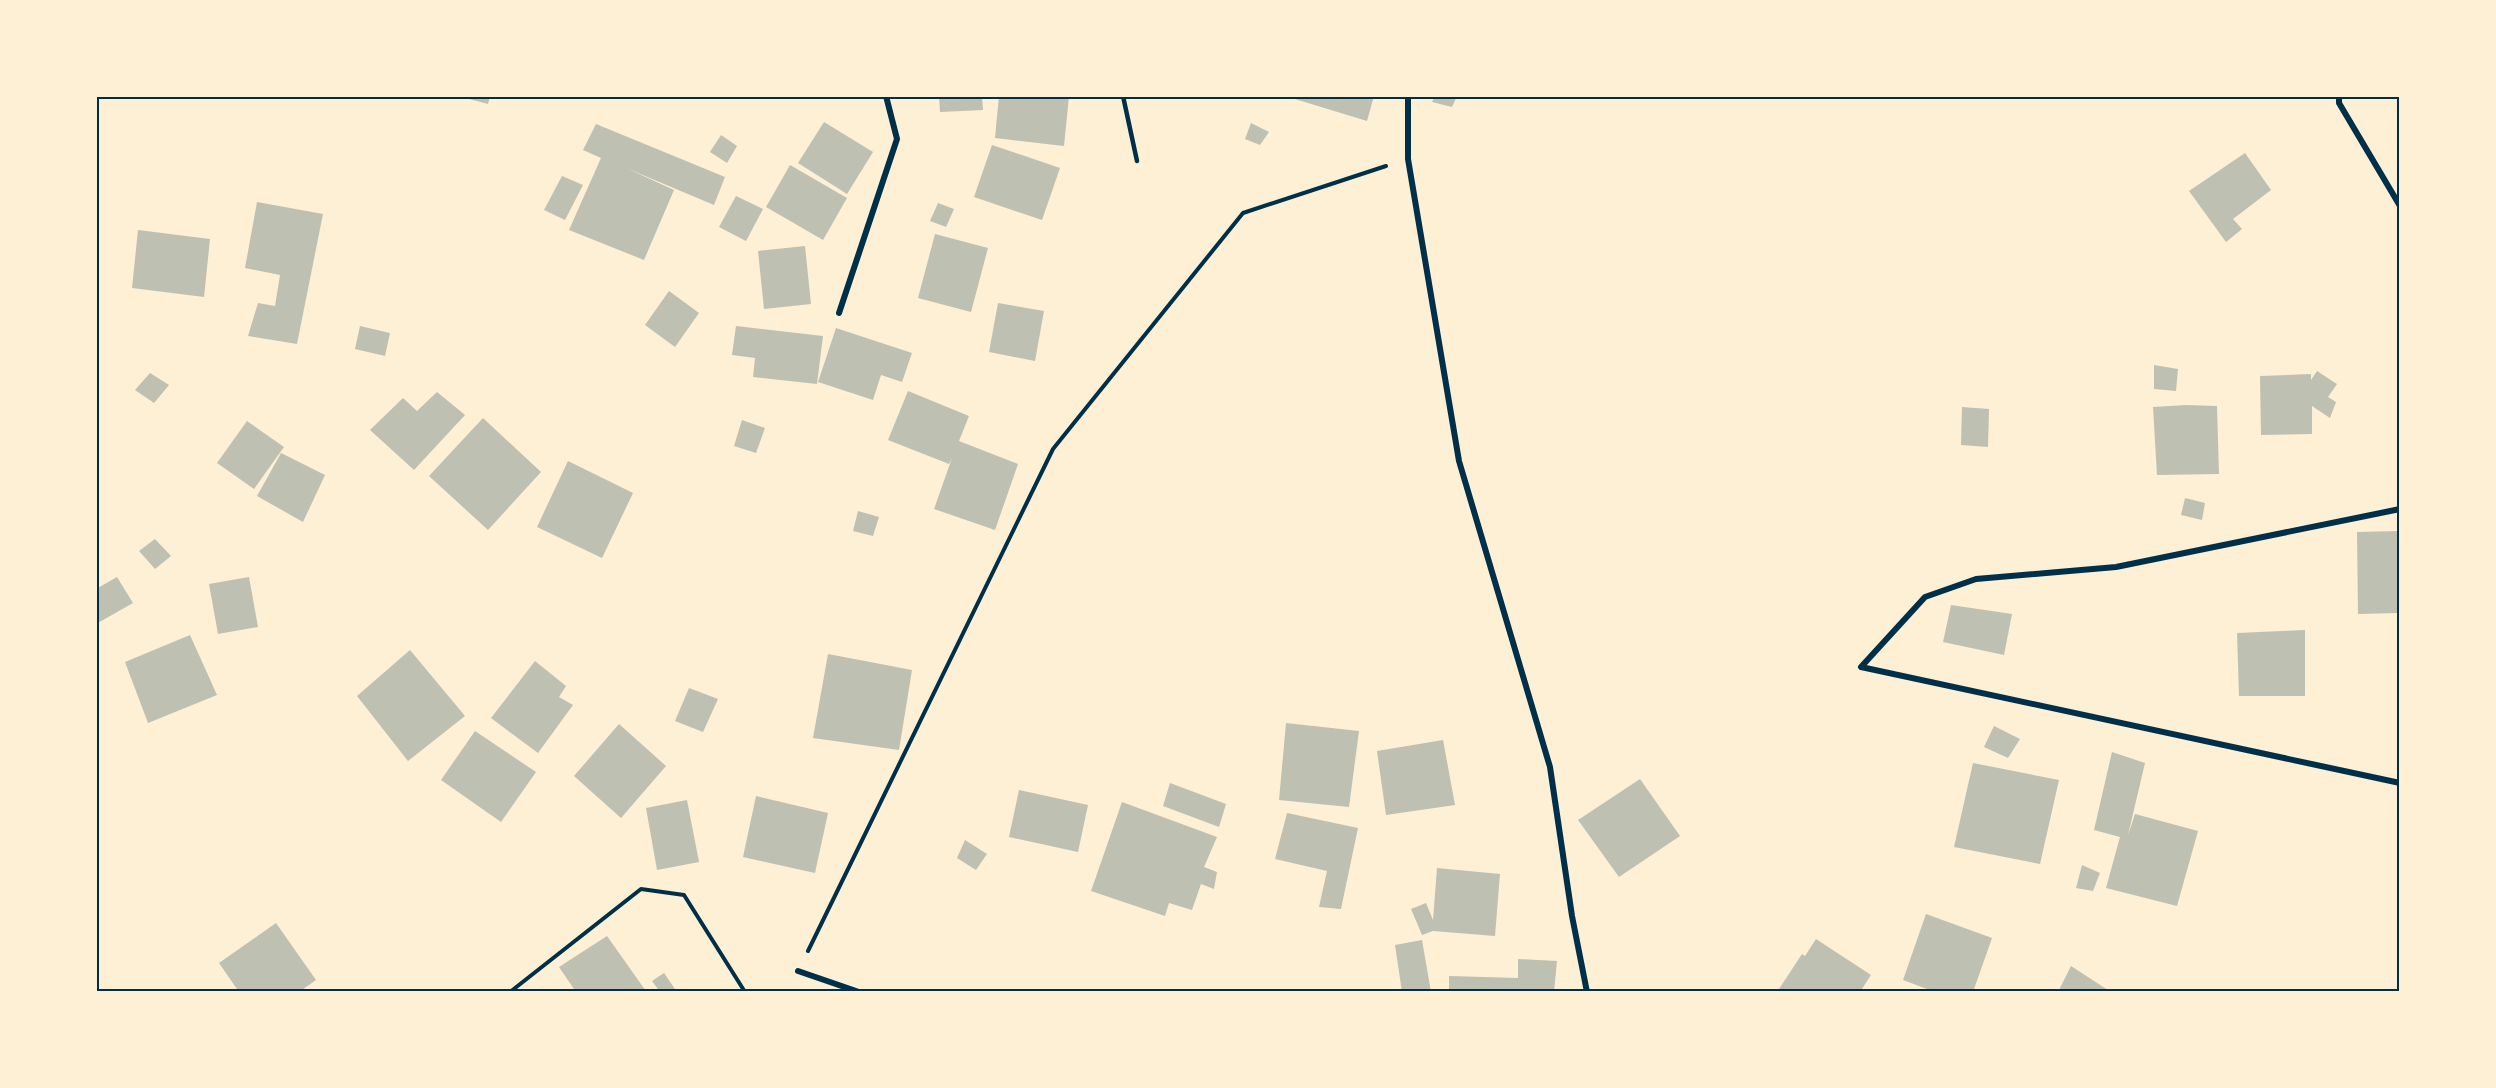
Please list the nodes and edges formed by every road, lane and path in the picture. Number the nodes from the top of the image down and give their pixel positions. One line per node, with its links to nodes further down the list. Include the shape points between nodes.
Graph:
1 (886, 96): 8 (street, via 897,139)
2 (1123, 96): 6 (lane)
3 (1408, 96): 5 (street)
4 (2339, 96): 7 (street, via 2339,103)
5 (1408, 159): 11 (path, via 1243,213 1053,449); 15 (street, via 1459,461 1550,767)
6 (1137, 161)
7 (2400, 206)
8 (839, 313)
9 (2400, 509): 10 (street, via 2116,567 1976,579 1925,597 1861,667)
10 (2400, 783)
11 (798, 971): 14 (street)
12 (510, 992): 13 (path, via 640,889 684,894)
13 (745, 992)
14 (859, 992)
15 (1587, 992)

